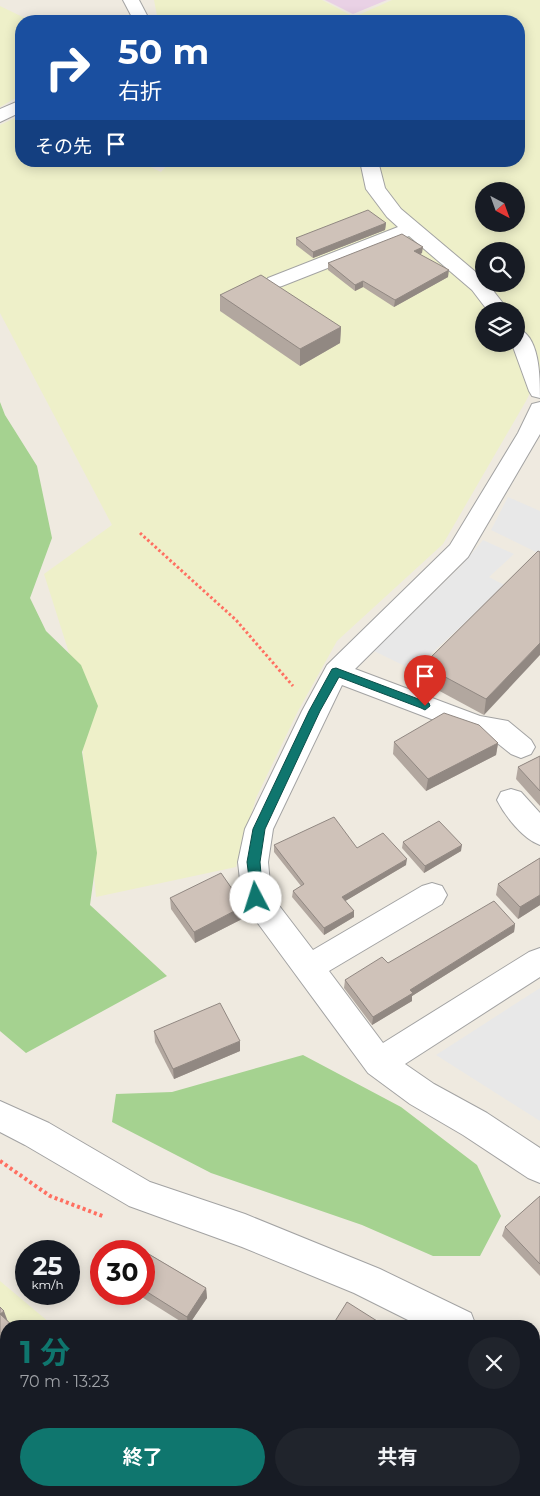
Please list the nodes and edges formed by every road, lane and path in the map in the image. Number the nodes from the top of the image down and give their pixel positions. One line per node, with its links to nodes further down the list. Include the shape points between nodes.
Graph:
1 (130, 0): 2 (street)
2 (139, 15)
3 (15, 108): 4 (street)
4 (0, 117)
5 (370, 167): 6 (street, via 376,189 394,213)
6 (412, 228): 7 (street); 8 (street, via 479,286)
7 (275, 282)
8 (492, 302)
9 (525, 350): 10 (street)
10 (540, 391)
11 (540, 409): 13 (street, via 530,433 459,551)
12 (140, 533): 14 (path, via 236,620)
13 (336, 672): 14 (street); 15 (street, via 478,726 498,728)
14 (315, 711): 20 (street, via 259,829 254,862 256,898)
15 (521, 746)
16 (511, 800): 17 (street)
17 (540, 834)
18 (432, 895): 20 (street)
19 (540, 960): 21 (street)
20 (308, 968): 21 (street)
21 (380, 1063): 23 (street, via 422,1094)
22 (0, 1116): 24 (street, via 141,1195 245,1231 367,1280)
23 (540, 1167)
24 (446, 1320)

